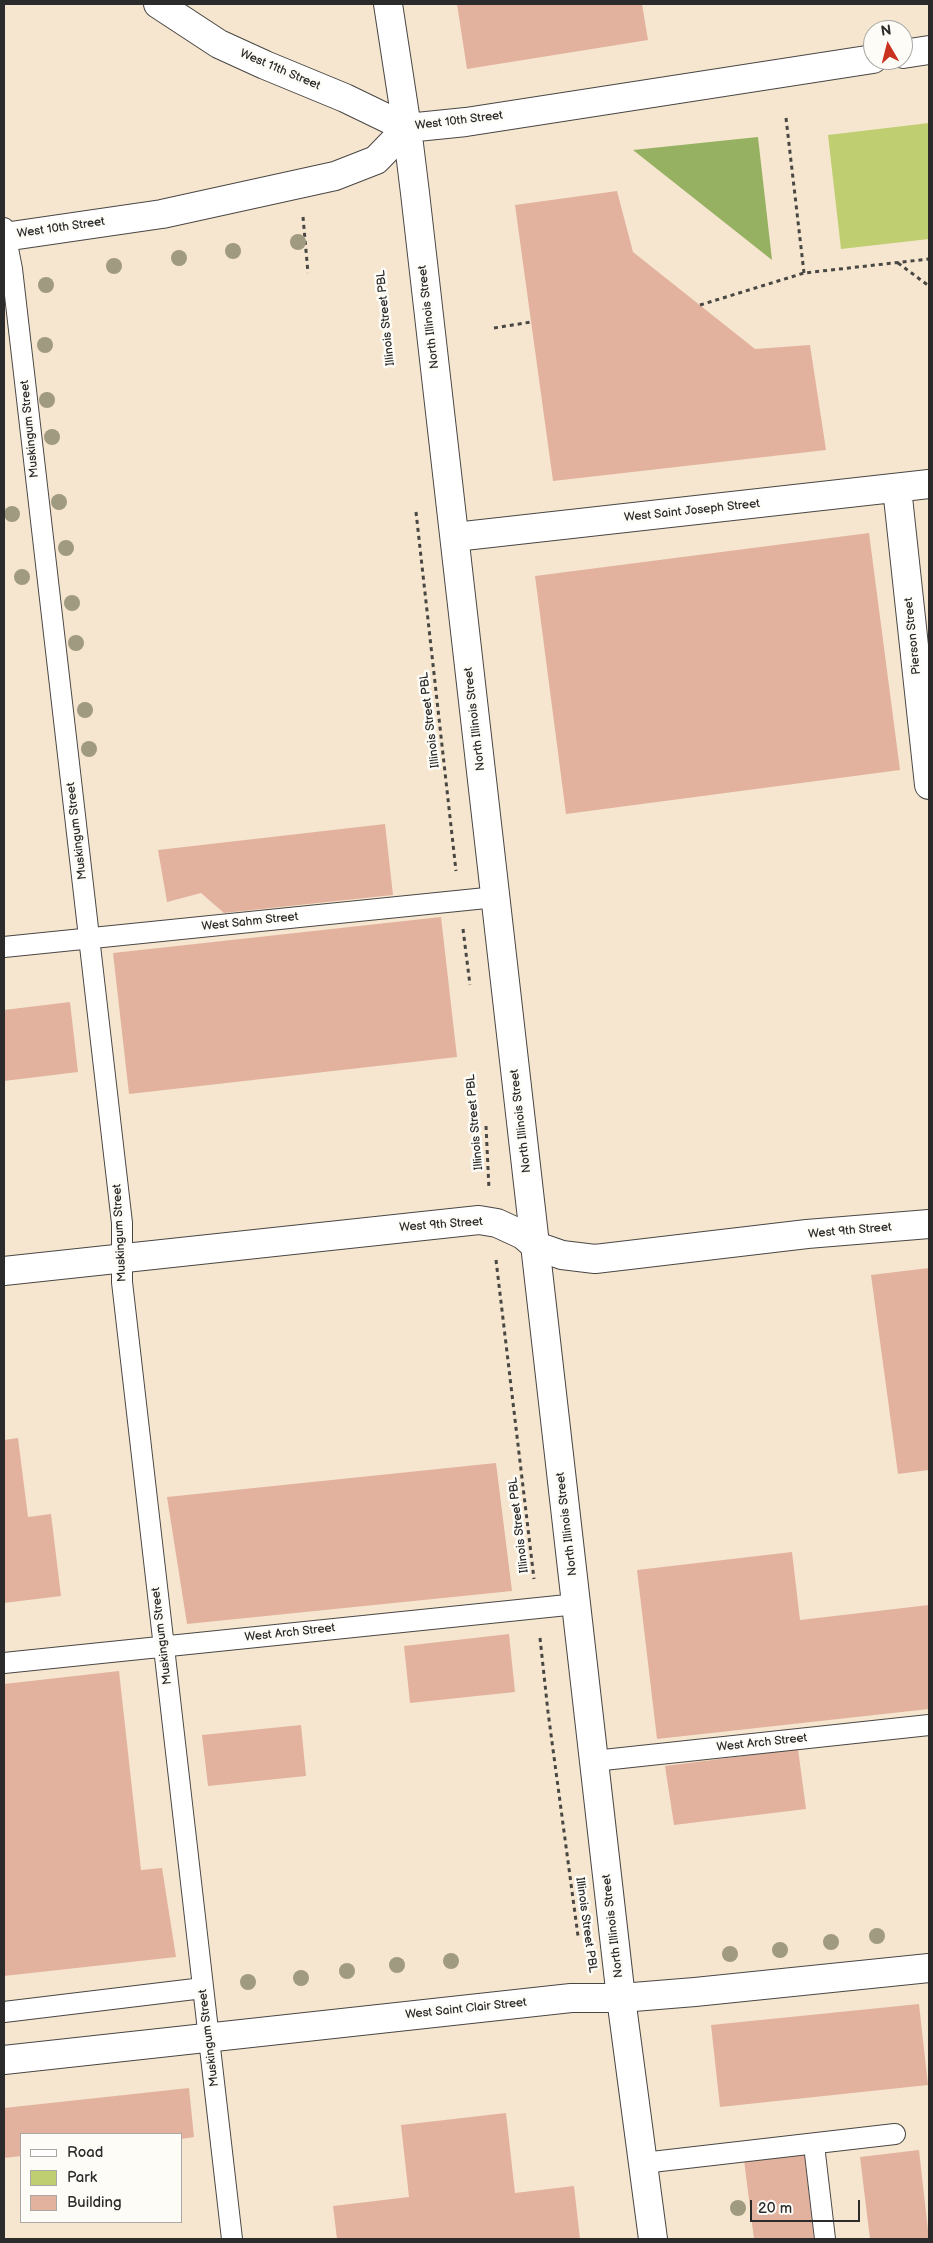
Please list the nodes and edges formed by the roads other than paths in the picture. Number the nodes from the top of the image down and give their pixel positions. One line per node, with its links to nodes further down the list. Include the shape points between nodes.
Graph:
1 (158, 4): 6 (main road, West 11th Street, via 220,44)
2 (388, 4): 6 (main road, North Illinois Street)
3 (929, 50): 4 (main road)
4 (913, 52)
5 (863, 61): 6 (main road, West 10th Street, via 466,122)
6 (407, 128): 7 (main road, West 10th Street, via 376,160 335,176 162,214); 10 (main road, North Illinois Street)
7 (4, 234): 13 (lane, Muskingum Street, via 12,269)
8 (929, 484): 9 (main road, West Saint Joseph Street)
9 (897, 488): 10 (main road, West Saint Joseph Street); 11 (main road, Pierson Street)
10 (454, 537): 12 (main road, North Illinois Street)
11 (929, 785)
12 (496, 897): 13 (lane, West Sahm Street); 16 (main road, North Illinois Street)
13 (89, 938): 14 (lane, West Sahm Street); 17 (lane, Muskingum Street, via 122,1223)
14 (4, 947)
15 (929, 1224): 16 (main road, West 9th Street, via 807,1234 595,1259 562,1255)
16 (536, 1246): 17 (main road, West 9th Street, via 523,1235 480,1220); 19 (main road, North Illinois Street)
17 (121, 1258): 18 (main road, West 9th Street); 20 (lane, Muskingum Street)
18 (4, 1271)
19 (576, 1604): 20 (lane, West Arch Street); 23 (main road, North Illinois Street)
20 (164, 1646): 21 (lane, West Arch Street); 25 (lane, Muskingum Street)
21 (4, 1663)
22 (929, 1725): 23 (lane, West Arch Street)
23 (594, 1761): 26 (main road, North Illinois Street)
24 (929, 1968): 26 (main road, West Saint Clair Street)
25 (203, 1988): 27 (lane); 28 (lane, Muskingum Street)
26 (621, 1998): 28 (main road, West Saint Clair Street, via 571,1998); 32 (main road, North Illinois Street)
27 (4, 2012)
28 (209, 2037): 29 (main road, West Saint Clair Street); 33 (lane, Muskingum Street)
29 (4, 2060)
30 (895, 2134): 31 (lane)
31 (814, 2145): 32 (lane); 35 (lane)
32 (643, 2163): 34 (main road, North Illinois Street)
33 (232, 2239)
34 (653, 2239)
35 (825, 2239)

